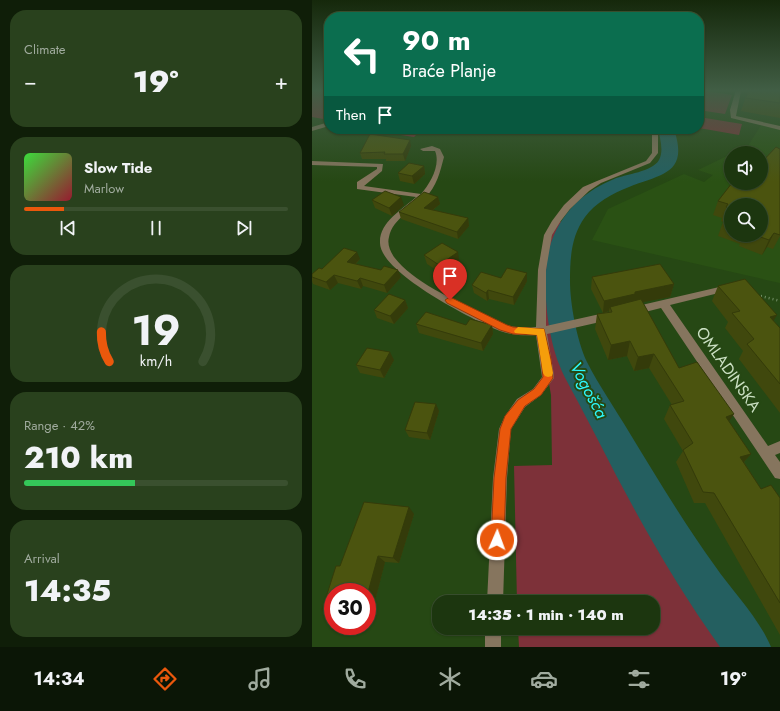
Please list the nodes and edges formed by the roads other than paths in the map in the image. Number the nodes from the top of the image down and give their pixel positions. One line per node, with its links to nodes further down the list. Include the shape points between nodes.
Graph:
1 (747, 120): 3 (street)
2 (324, 125): 4 (street)
3 (780, 128)
4 (312, 129)
5 (655, 134): 11 (street, via 654,153 648,162 586,190 567,207 548,235 542,270)
6 (423, 149): 8 (street, via 438,150 441,157 435,178)
7 (312, 163): 8 (street, via 381,165 380,170 360,184 360,187)
8 (423, 196): 11 (street, via 393,221 386,231 384,245 395,263 423,287 503,328 513,331)
9 (730, 288): 10 (street)
10 (664, 304): 11 (street); 13 (street, OMLADINSKA)
11 (547, 330): 15 (street, via 548,378 537,392 522,403 505,429 500,478)
12 (780, 447): 13 (street)
13 (766, 453): 14 (street, OMLADINSKA)
14 (780, 473)
15 (495, 595)
16 (494, 635): 17 (street)
17 (493, 647)

